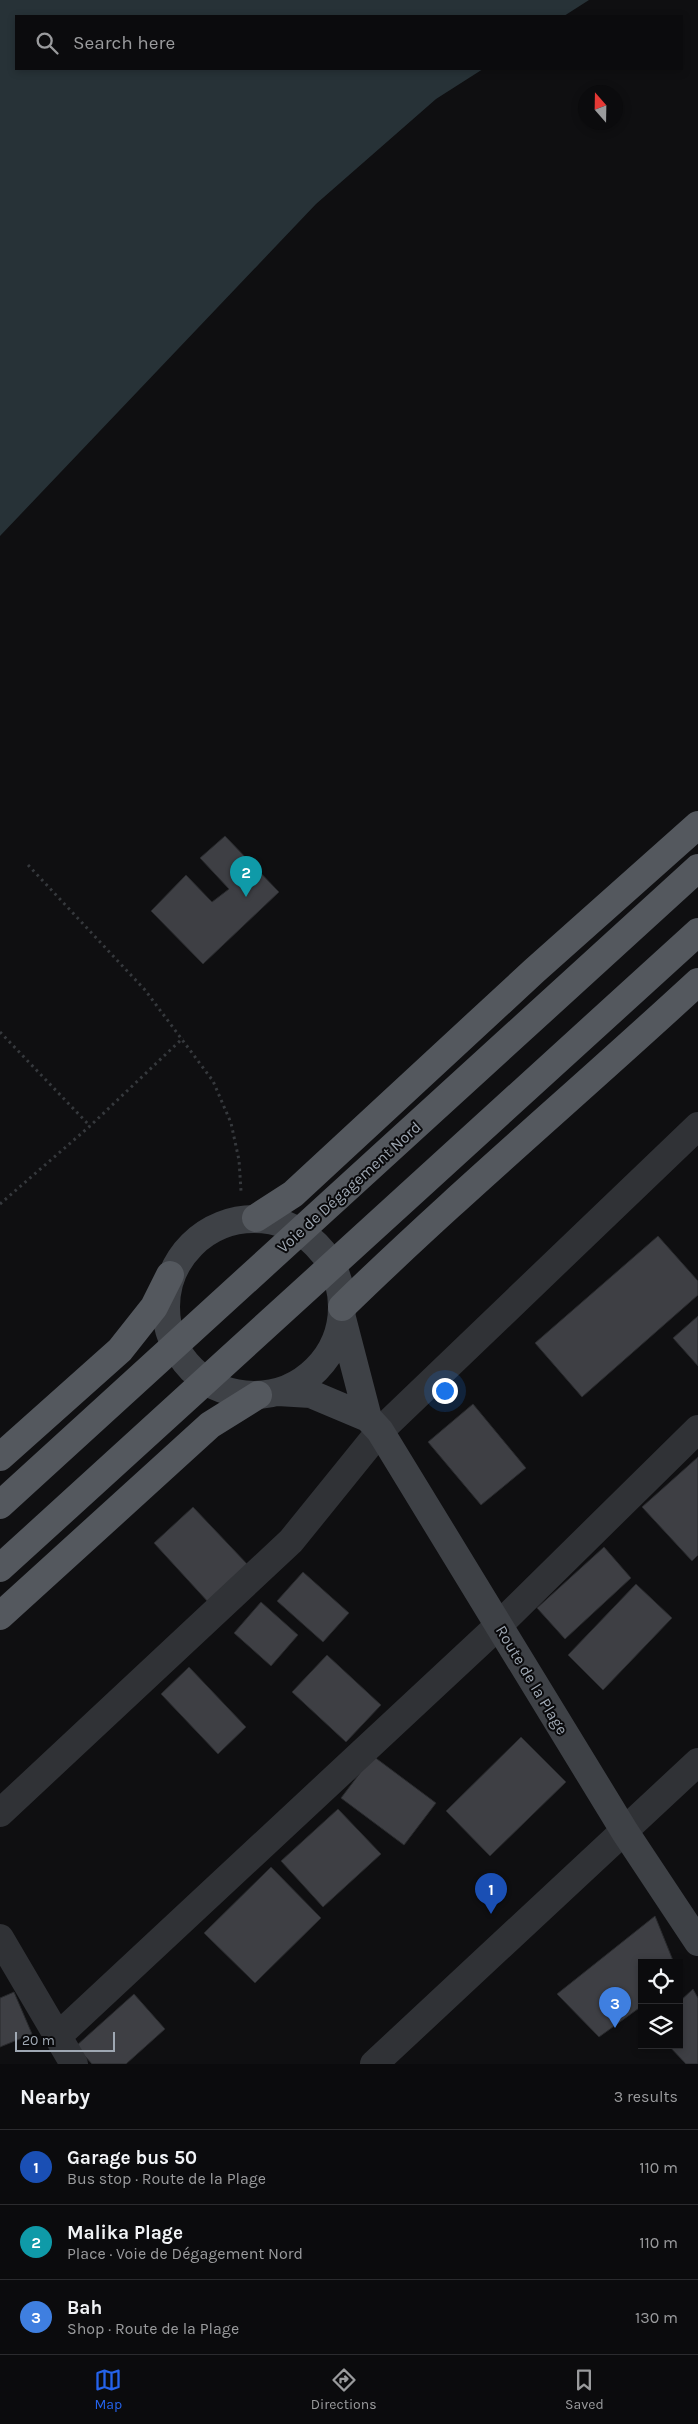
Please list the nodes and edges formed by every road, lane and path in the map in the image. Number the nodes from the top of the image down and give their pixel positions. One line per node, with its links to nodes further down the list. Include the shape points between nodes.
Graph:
1 (698, 825): 11 (highway, via 534,971 293,1194)
2 (28, 865): 7 (path, via 144,990)
3 (698, 868): 18 (highway, Voie de Dégagement Nord, bridge)
4 (698, 932): 19 (highway, bridge)
5 (698, 982): 13 (highway, via 400,1250)
6 (0, 1032): 8 (path)
7 (183, 1038): 8 (path); 11 (path, via 213,1081 231,1123 239,1160)
8 (90, 1126): 10 (path)
9 (698, 1126): 15 (street)
10 (0, 1204)
11 (245, 1219): 12 (main road, via 215,1227 197,1239); 13 (main road, via 276,1221 313,1241 337,1276)
12 (170, 1275): 14 (main road, via 165,1319 171,1341 182,1360 217,1388 237,1394); 17 (highway, via 154,1307 120,1350)
13 (342, 1312): 14 (main road, via 337,1337 314,1372 297,1384); 15 (main road, Route de la Plage)
14 (268, 1393): 15 (main road, via 311,1394); 20 (highway, via 210,1425)
15 (374, 1425): 21 (main road, Route de la Plage); 23 (street, via 291,1541)
16 (698, 1429): 21 (street)
17 (0, 1457)
18 (0, 1506)
19 (0, 1568)
20 (0, 1616)
21 (499, 1625): 24 (main road, Route de la Plage); 27 (street)
22 (698, 1762): 24 (street)
23 (0, 1813)
24 (625, 1832): 26 (main road, Route de la Plage); 29 (street)
25 (0, 1938): 27 (street)
26 (698, 1942)
27 (58, 2036): 28 (street)
28 (74, 2064)
29 (374, 2064)

